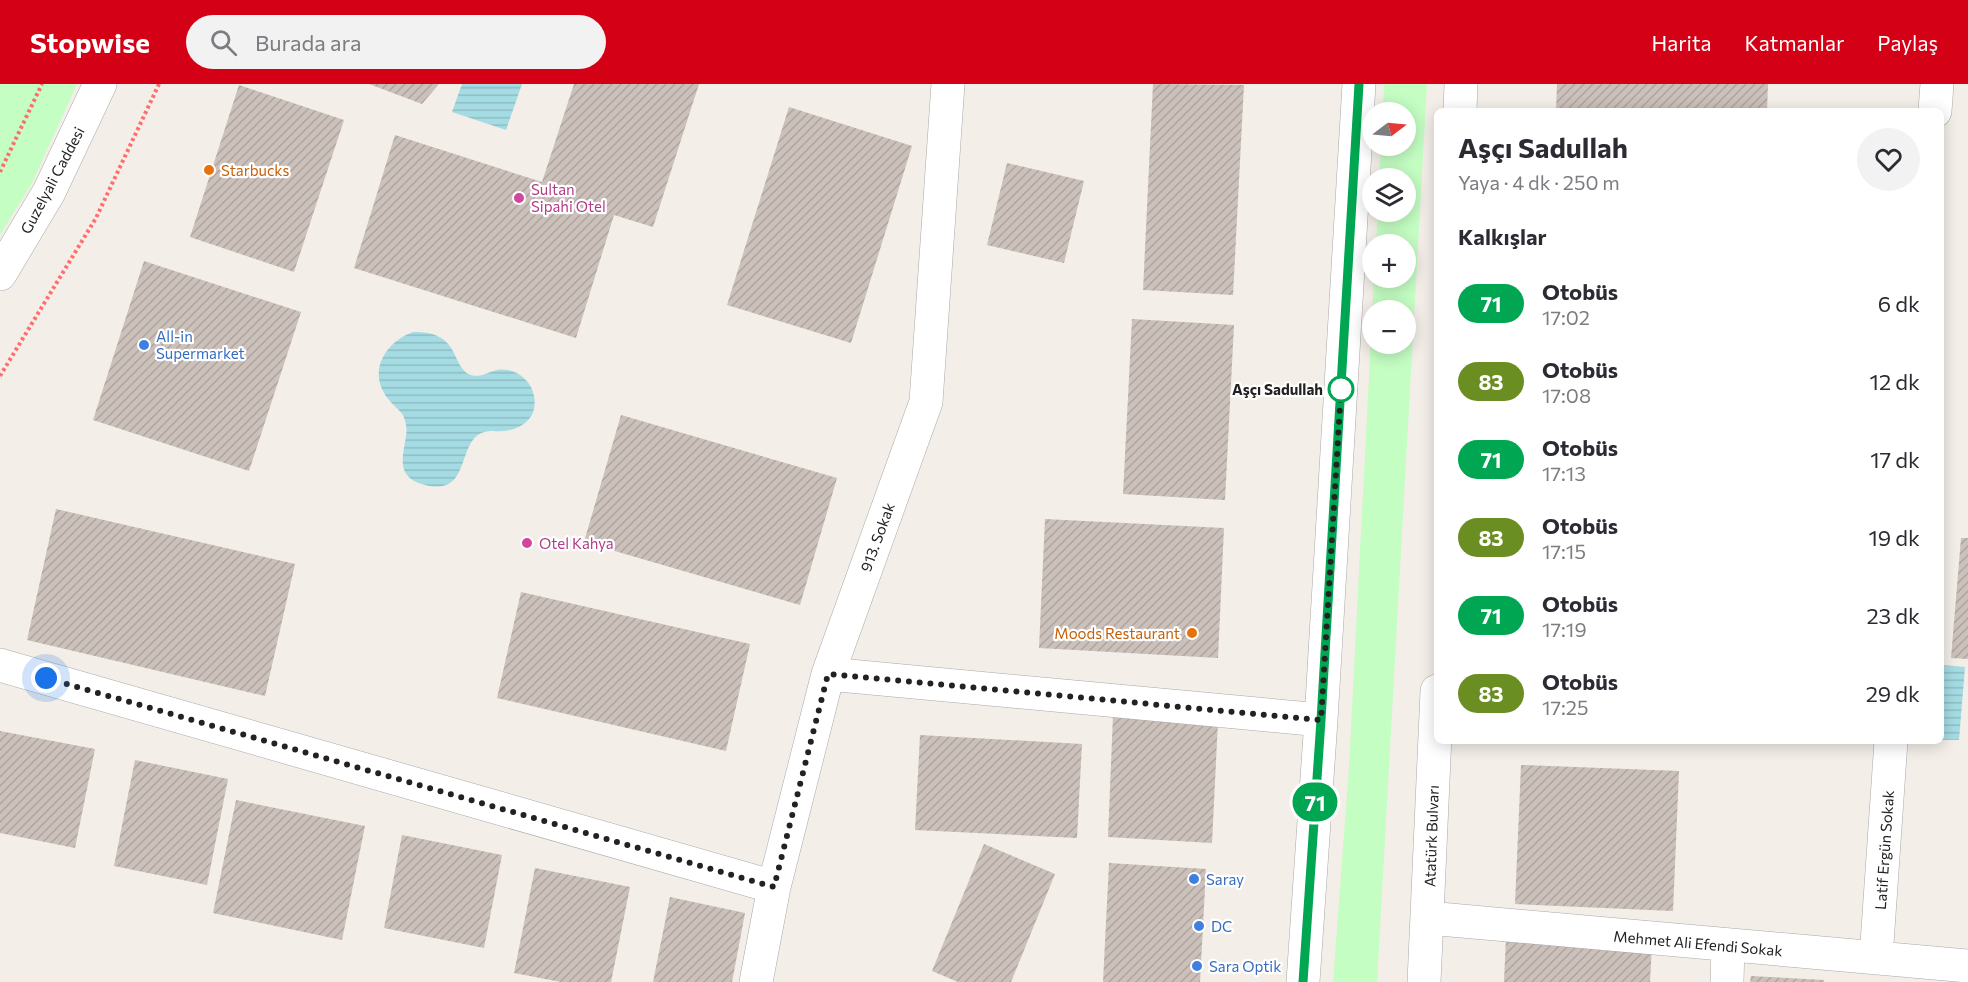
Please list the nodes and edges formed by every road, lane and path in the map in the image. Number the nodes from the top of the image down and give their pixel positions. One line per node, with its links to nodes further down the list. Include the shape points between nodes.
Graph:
1 (42, 84): 10 (path)
2 (100, 84): 11 (street, Guzelyali Caddesi, via 48,192)
3 (159, 84): 12 (path, via 96,218)
4 (948, 84): 14 (street, 913. Sokak, via 926,402)
5 (1359, 84): 15 (street)
6 (1461, 84): 8 (street)
7 (1937, 84): 9 (street)
8 (1460, 108)
9 (1935, 108)
10 (0, 172)
11 (0, 274)
12 (0, 376)
13 (0, 665): 18 (street)
14 (828, 674): 15 (street); 18 (street, 913. Sokak)
15 (1321, 720): 24 (street)
16 (1435, 744): 19 (street, Atatürk Bulvarı)
17 (1891, 744): 21 (street, Latif Ergün Sokak)
18 (774, 887): 23 (street, 913. Sokak)
19 (1428, 918): 20 (street, Mehmet Ali Efendi Sokak); 25 (street, Atatürk Bulvarı)
20 (1728, 946): 21 (street, Mehmet Ali Efendi Sokak); 26 (street)
21 (1876, 958): 22 (street, Mehmet Ali Efendi Sokak)
22 (1968, 966)
23 (756, 982)
24 (1303, 982)
25 (1424, 982)
26 (1727, 982)

